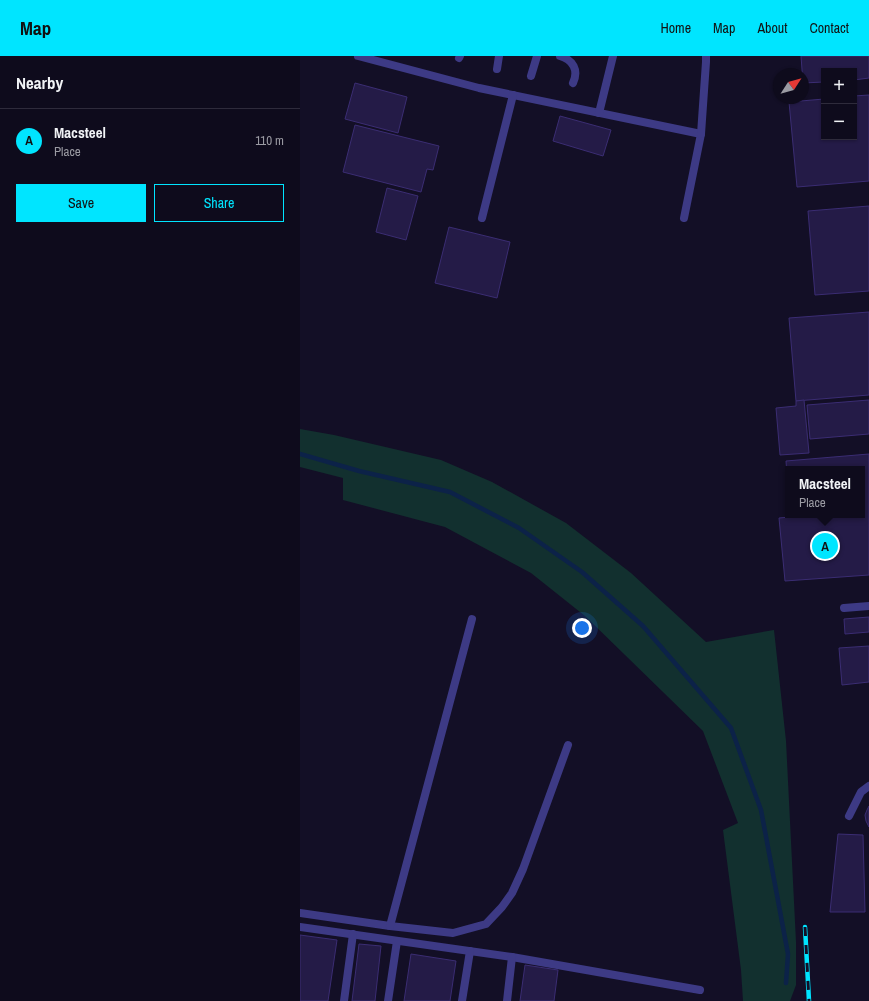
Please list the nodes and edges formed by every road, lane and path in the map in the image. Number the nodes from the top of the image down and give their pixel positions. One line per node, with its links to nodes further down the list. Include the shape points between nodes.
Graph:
1 (358, 56): 10 (lane)
2 (499, 56): 7 (lane)
3 (537, 56): 8 (lane)
4 (560, 56): 9 (lane, via 568,59 573,65)
5 (613, 56): 11 (lane)
6 (706, 56): 12 (lane)
7 (497, 69)
8 (531, 76)
9 (573, 83)
10 (513, 96): 11 (lane); 13 (lane)
11 (600, 113): 12 (lane)
12 (701, 134): 14 (lane)
13 (482, 218)
14 (684, 218)
15 (869, 606): 16 (lane)
16 (844, 608)
17 (472, 619): 22 (lane)
18 (568, 745): 22 (lane, via 523,869 512,893 486,924 453,933)
19 (869, 786): 20 (lane, via 860,792)
20 (849, 816)
21 (300, 913): 22 (lane)
22 (390, 926)
23 (300, 927): 24 (lane)
24 (353, 934): 25 (lane); 29 (lane)
25 (397, 941): 26 (lane); 30 (lane)
26 (470, 951): 27 (lane); 31 (lane)
27 (512, 957): 28 (lane); 32 (lane)
28 (700, 990)
29 (344, 1001)
30 (388, 1001)
31 (462, 1001)
32 (507, 1001)

